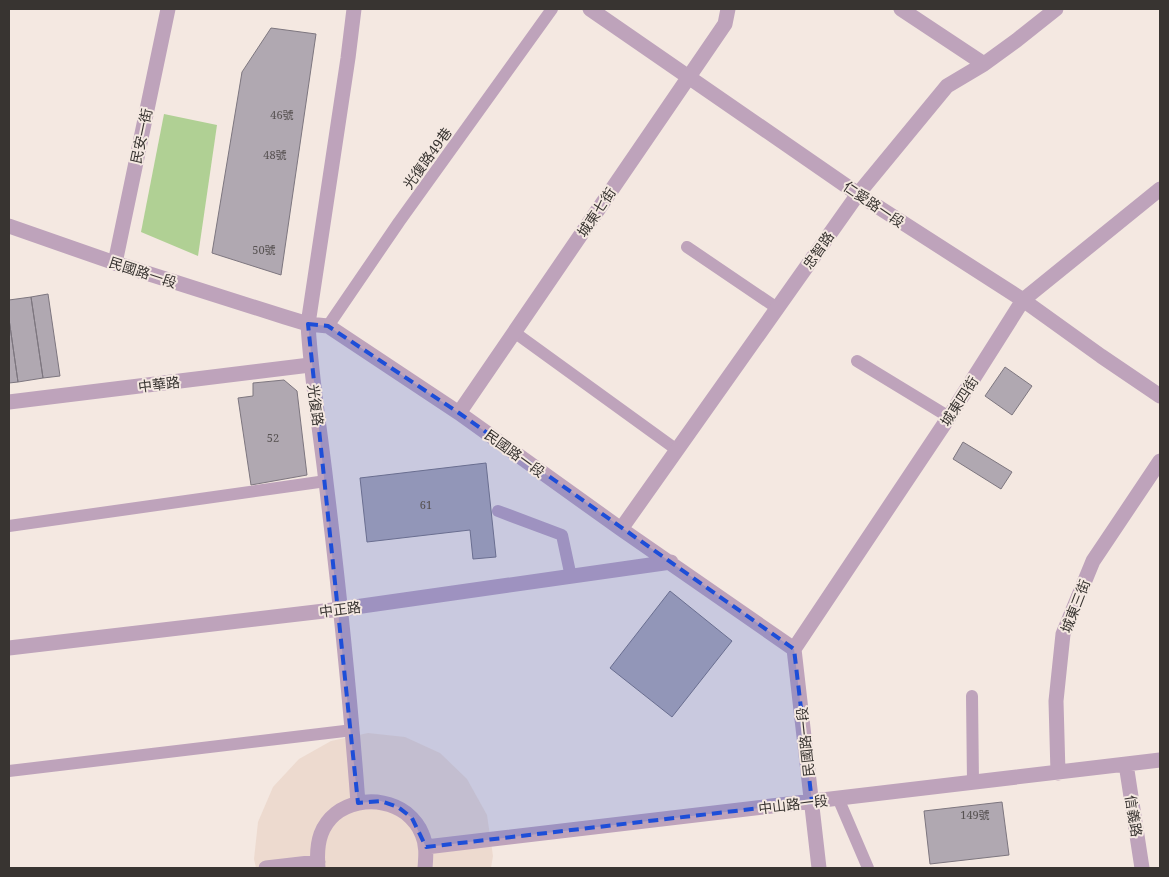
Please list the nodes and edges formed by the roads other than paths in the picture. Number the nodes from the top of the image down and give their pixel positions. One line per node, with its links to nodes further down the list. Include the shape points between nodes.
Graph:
1 (168, 9): 14 (street, 民安一街)
2 (354, 9): 17 (street, 光復路)
3 (552, 9): 18 (lane, 光復路49巷)
4 (590, 9): 9 (street, 仁愛路一段)
5 (728, 9): 9 (street, 城東七街, via 725,24)
6 (901, 9): 8 (street)
7 (1056, 9): 8 (street, 忠智路)
8 (984, 64): 11 (street, 忠智路, via 947,86)
9 (689, 77): 11 (street, 仁愛路一段); 19 (street, 城東七街)
10 (1160, 189): 15 (street, 城東四街)
11 (858, 194): 15 (street, 仁愛路一段); 16 (street, 忠智路)
12 (9, 226): 14 (street, 民國路一段)
13 (687, 247): 16 (lane)
14 (115, 263): 17 (street, 民國路一段)
15 (1023, 300): 22 (street, 仁愛路一段); 25 (street, 城東四街)
16 (778, 308): 26 (street, 忠智路)
17 (308, 324): 18 (street, 民國路一段); 21 (street, 光復路)
18 (328, 326): 24 (street, 民國路一段)
19 (514, 332): 24 (street, 城東七街); 26 (lane)
20 (857, 361): 25 (lane)
21 (310, 365): 23 (street, 中華路); 28 (street, 光復路)
22 (1160, 396)
23 (9, 402)
24 (459, 413): 31 (street, 民國路一段)
25 (949, 417): 36 (street, 城東四街)
26 (676, 450): 31 (street, 忠智路)
27 (1160, 461): 42 (street, 城東三街, via 1093,561 1063,634 1056,701)
28 (326, 481): 30 (lane); 34 (street, 光復路)
29 (498, 511): 33 (lane, via 562,536)
30 (9, 526)
31 (621, 529): 32 (street, 民國路一段)
32 (671, 562): 33 (street, 中正路); 36 (street, 民國路一段)
33 (571, 577): 34 (street, 中正路)
34 (340, 609): 35 (street, 中正路); 38 (street, 光復路)
35 (9, 648)
36 (794, 648): 45 (street, 民國路一段)
37 (972, 696): 43 (lane)
38 (353, 730): 41 (lane); 46 (street, 光復路)
39 (1160, 760): 40 (street, 中山路一段)
40 (1126, 764): 42 (street, 中山路一段); 53 (street, 信義路)
41 (9, 770)
42 (1058, 773): 43 (street, 中山路一段)
43 (973, 782): 44 (street, 中山路一段)
44 (838, 798): 45 (street, 中山路一段); 52 (lane)
45 (812, 802): 47 (street, 中山路一段); 51 (street, 民國路一段)
46 (358, 803): 47 (street, via 381,801 398,807 412,818); 48 (street, via 346,807 332,818 322,832 317,850)
47 (426, 847): 50 (street)
48 (318, 865): 49 (street)
49 (266, 868)
50 (426, 868)
51 (819, 868)
52 (868, 868)
53 (1142, 868)

